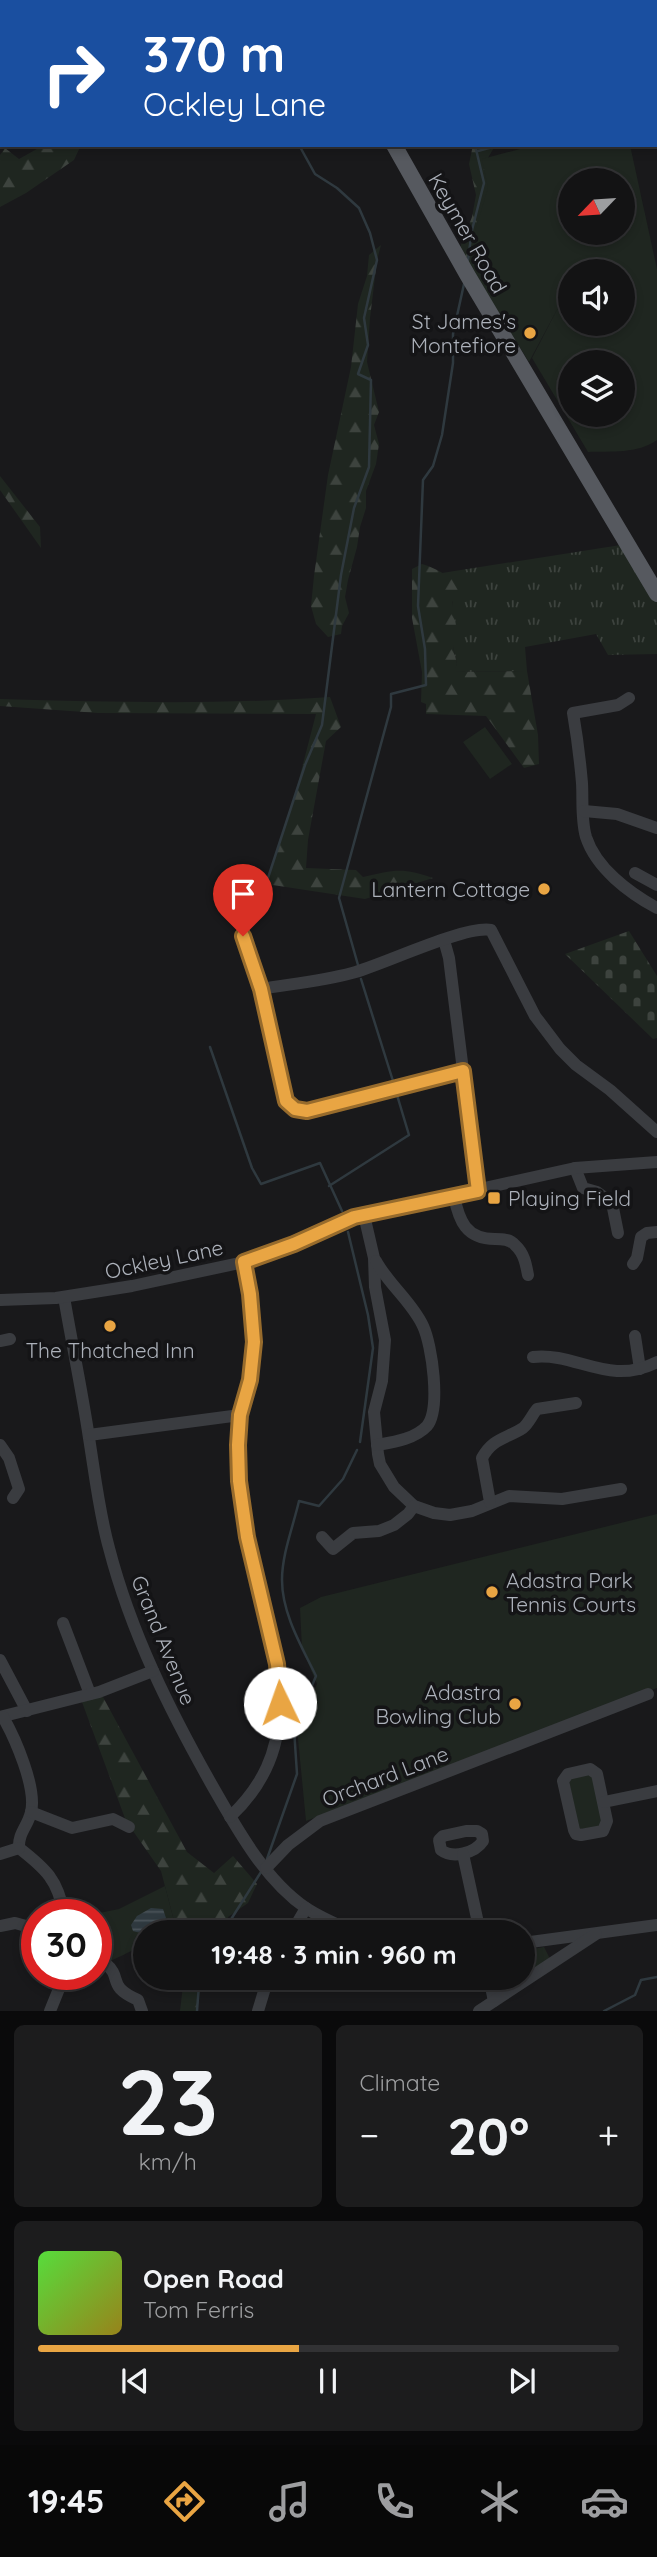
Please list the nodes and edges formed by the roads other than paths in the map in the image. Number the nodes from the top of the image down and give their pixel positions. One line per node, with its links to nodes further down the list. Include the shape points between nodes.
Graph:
1 (395, 147): 2 (main road, Keymer Road)
2 (657, 594)
3 (629, 698): 4 (street, via 618,705 573,713)
4 (584, 811): 5 (street, via 617,814); 8 (street, via 586,838 601,862 629,890)
5 (657, 828)
6 (635, 873): 7 (street)
7 (657, 885)
8 (657, 908)
9 (243, 936): 11 (street)
10 (444, 940): 11 (street, via 352,973); 12 (street); 13 (street, via 491,930 535,1016 560,1049)
11 (261, 989): 12 (street, via 286,1101 295,1109 307,1111)
12 (463, 1071): 16 (street)
13 (657, 1132)
14 (657, 1162): 15 (street, Ockley Lane)
15 (575, 1168): 16 (street, Ockley Lane); 20 (street, via 583,1188 612,1203)
16 (478, 1191): 17 (street, Ockley Lane)
17 (454, 1196): 18 (street, Ockley Lane); 24 (street, via 466,1229 478,1237 514,1243)
18 (364, 1215): 21 (street); 22 (street, Ockley Lane)
19 (657, 1232): 23 (street, via 641,1237)
20 (618, 1233)
21 (374, 1258): 35 (street, via 385,1340 374,1412); 35 (street, via 424,1327 434,1386 431,1420 425,1428)
22 (244, 1262): 25 (street, Ockley Lane); 32 (street, via 254,1342)
23 (633, 1264)
24 (529, 1277)
25 (64, 1297): 26 (street, Ockley Lane); 33 (street, Grand Avenue)
26 (0, 1300)
27 (635, 1336): 30 (street)
28 (533, 1357): 30 (street, via 548,1355 597,1370)
29 (657, 1363): 30 (street)
30 (640, 1369)
31 (576, 1403): 38 (street, via 537,1409 525,1427 498,1439 485,1452 482,1458)
32 (240, 1415): 33 (street); 51 (street, via 242,1509 280,1685 272,1753 250,1799)
33 (89, 1435): 43 (street, Grand Avenue, via 109,1548)
34 (0, 1445): 37 (street, via 19,1489)
35 (377, 1445): 39 (street, via 386,1476)
36 (621, 1489): 38 (street, via 573,1498 519,1495)
37 (13, 1498)
38 (490, 1502): 39 (street, via 450,1514)
39 (414, 1506): 40 (street, via 394,1525 353,1533 337,1553)
40 (322, 1537)
41 (63, 1623): 44 (street)
42 (0, 1660): 46 (street)
43 (152, 1671): 44 (street); 51 (street, Grand Avenue)
44 (90, 1694): 46 (street)
45 (648, 1695): 56 (street, Orchard Lane, via 320,1821)
46 (27, 1711): 47 (street)
47 (2, 1717): 50 (street, via 22,1759)
48 (657, 1791): 49 (street)
49 (604, 1802): 49 (street, via 606,1827 576,1834 565,1777 593,1770)
50 (32, 1812): 52 (street, via 72,1828 113,1819); 53 (street)
51 (230, 1817): 56 (street, Grand Avenue)
52 (129, 1828)
53 (19, 1848): 54 (street); 57 (street, via 45,1868)
54 (0, 1853)
55 (463, 1854): 61 (street)
56 (266, 1868): 58 (street, Grand Avenue)
57 (61, 1899)
58 (306, 1908): 59 (street); 60 (street, Grand Avenue)
59 (299, 1920)
60 (330, 1920)
61 (477, 1920)
62 (21, 1925): 64 (street)
63 (657, 1925): 65 (street)
64 (0, 1926)
65 (596, 1934): 66 (street); 71 (street)
66 (535, 1941)
67 (112, 1971): 73 (street, via 118,1988 138,2000)
68 (59, 1990): 72 (street)
69 (264, 1990): 74 (street)
70 (492, 1990): 71 (street)
71 (494, 2001): 75 (street)
72 (50, 2011)
73 (142, 2011)
74 (258, 2011)
75 (479, 2011)

